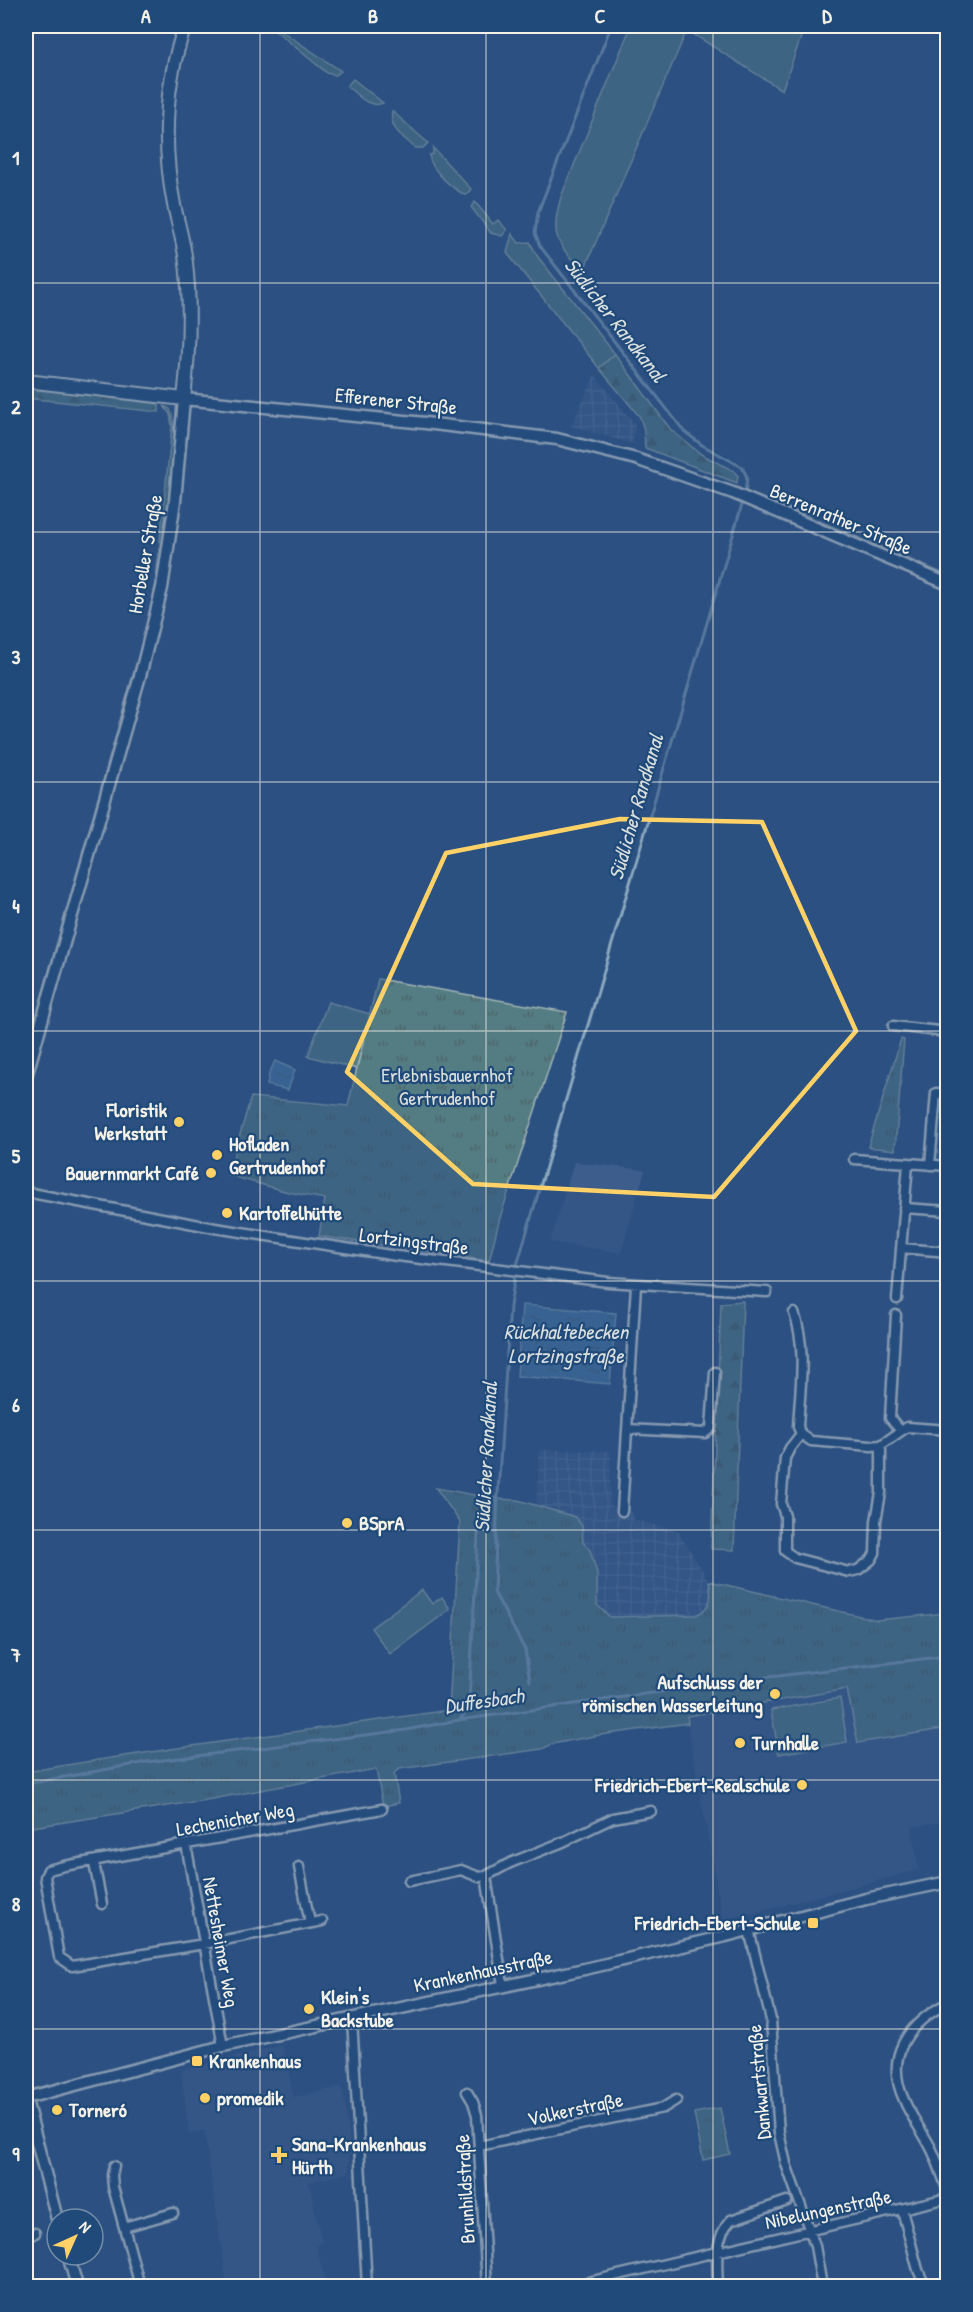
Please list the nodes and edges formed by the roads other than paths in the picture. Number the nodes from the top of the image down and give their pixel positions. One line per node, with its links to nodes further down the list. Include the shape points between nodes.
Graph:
1 (185, 26): 3 (main road, Horbeller Straße, via 167,93 166,117 168,171 186,261 189,302)
2 (26, 381): 3 (main road, Efferener Straße)
3 (184, 399): 4 (street, Efferener Straße, via 557,439 636,459); 8 (street, Horbeller Straße, via 162,588 141,676)
4 (753, 502): 5 (street, Berrenrather Straße)
5 (948, 584)
6 (893, 1026): 7 (street)
7 (948, 1032)
8 (26, 1077)
9 (948, 1094): 12 (street, via 936,1093)
10 (854, 1159): 11 (street)
11 (908, 1164): 12 (street); 15 (street)
12 (930, 1165): 13 (street)
13 (948, 1166)
14 (26, 1192): 19 (street, Lortzingstraße, via 306,1243)
15 (904, 1208): 16 (street); 17 (street)
16 (948, 1211)
17 (901, 1248): 18 (street); 21 (street)
18 (948, 1252)
19 (636, 1285): 20 (street, Lortzingstraße); 25 (street)
20 (767, 1292)
21 (897, 1299)
22 (794, 1313): 28 (street, via 802,1352 798,1427)
23 (896, 1315): 26 (street, via 890,1418)
24 (715, 1372): 25 (street, via 711,1428 705,1433)
25 (627, 1429): 30 (street)
26 (900, 1430): 27 (street); 29 (street)
27 (948, 1430)
28 (801, 1434): 29 (street, via 811,1441); 29 (street, via 785,1458 781,1504 785,1515 785,1551 795,1558 849,1572 865,1566 875,1553)
29 (881, 1445)
30 (622, 1511)
31 (382, 1809): 33 (street, Lechenicher Weg)
32 (651, 1811): 36 (street, via 613,1818)
33 (186, 1844): 34 (street, Lechenicher Weg); 43 (street, Nettesheimer Weg)
34 (94, 1863): 39 (street); 43 (street, Lechenicher Weg, via 64,1866 45,1877 59,1957 64,1962 72,1966)
35 (299, 1868): 41 (street)
36 (486, 1876): 37 (street, via 461,1870); 44 (street)
37 (409, 1881)
38 (948, 1882): 42 (street, Krankenhausstraße)
39 (102, 1904)
40 (322, 1921): 41 (street)
41 (310, 1923): 43 (street)
42 (749, 1930): 44 (street, Krankenhausstraße); 60 (street, Dankwartstraße, via 771,2020 779,2133)
43 (204, 1944): 47 (street, Nettesheimer Weg)
44 (503, 1985): 46 (street, Krankenhausstraße)
45 (948, 2003): 53 (street, via 913,2027 897,2060 903,2099 931,2147)
46 (352, 2018): 47 (street, Krankenhausstraße); 67 (street)
47 (223, 2046): 49 (street, Krankenhausstraße)
48 (467, 2092): 51 (street, Brunhildstraße, via 477,2115)
49 (26, 2099): 56 (street)
50 (676, 2100): 51 (street, Volkerstraße, via 663,2108)
51 (479, 2146): 68 (street, Brunhildstraße)
52 (114, 2166): 59 (street, via 113,2187)
53 (948, 2192)
54 (948, 2198): 57 (street, Nibelungenstraße)
55 (787, 2201): 63 (street, Nibelungenstraße, via 731,2220)
56 (54, 2207)
57 (902, 2210): 60 (street, Nibelungenstraße); 72 (street)
58 (173, 2213): 59 (street)
59 (124, 2228): 66 (street)
60 (808, 2230): 63 (street, Nibelungenstraße); 71 (street, Dankwartstraße)
61 (35, 2234): 62 (street)
62 (26, 2239)
63 (716, 2253): 69 (street, Nibelungenstraße); 70 (street)
64 (71, 2267): 65 (street)
65 (77, 2286)
66 (140, 2286)
67 (367, 2286)
68 (487, 2286)
69 (571, 2286)
70 (718, 2286)
71 (822, 2286)
72 (925, 2286)

